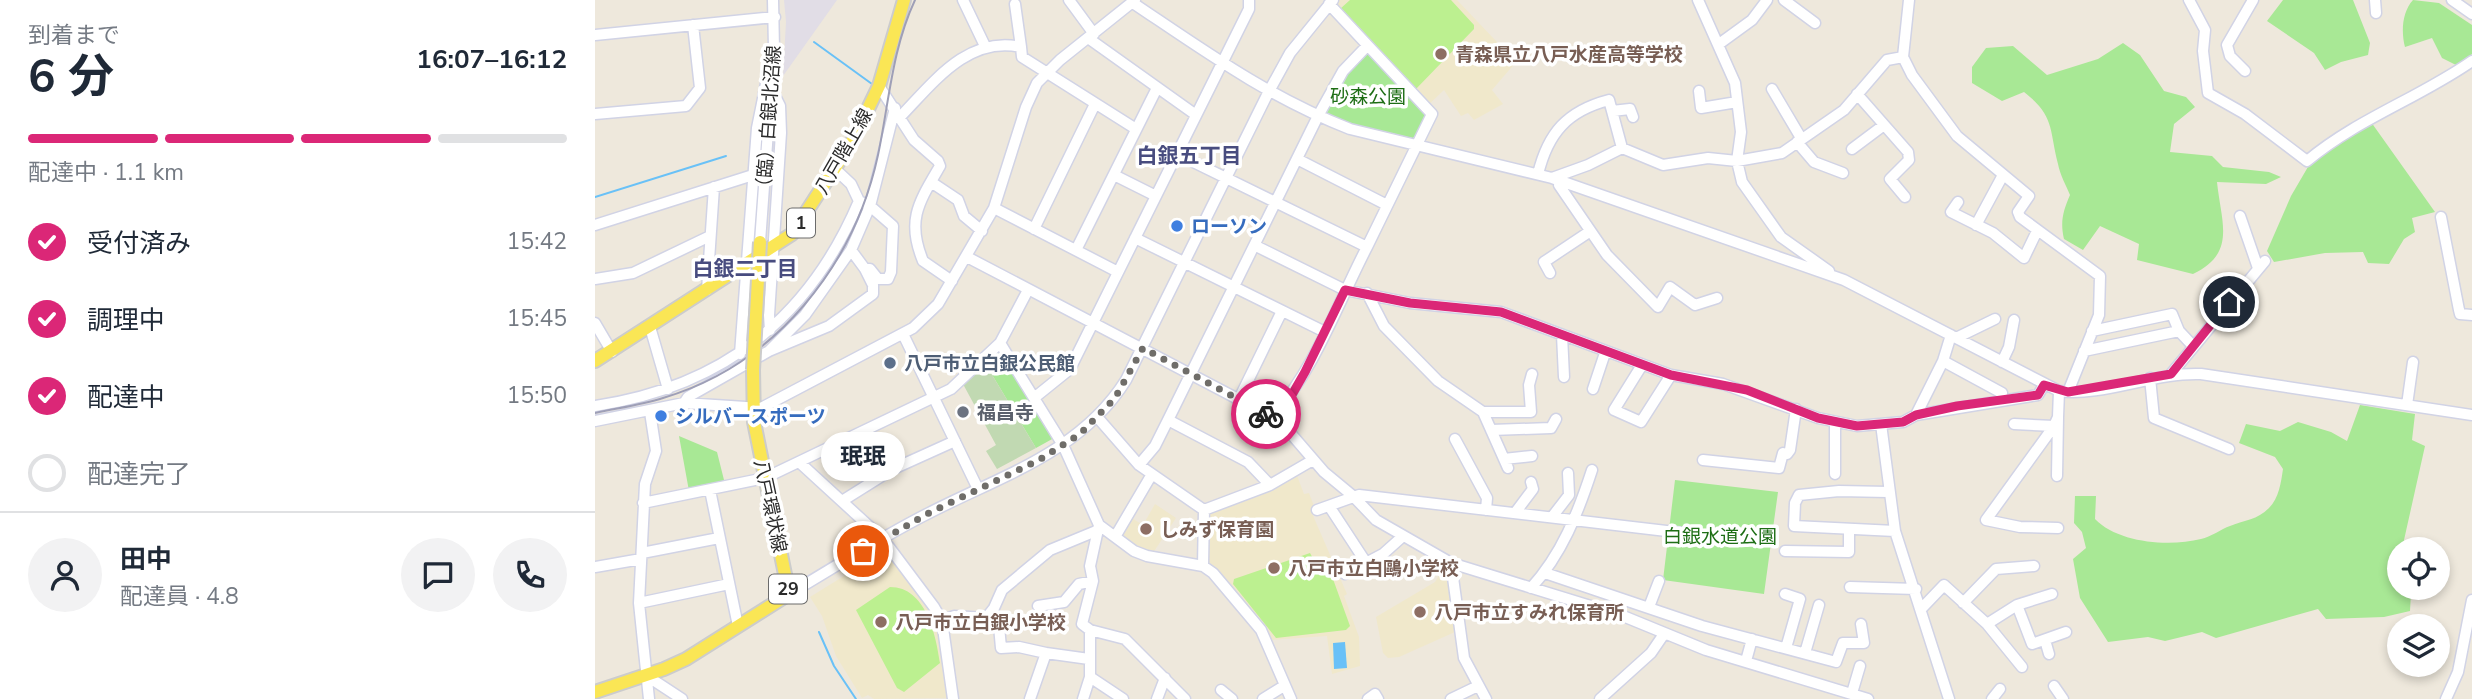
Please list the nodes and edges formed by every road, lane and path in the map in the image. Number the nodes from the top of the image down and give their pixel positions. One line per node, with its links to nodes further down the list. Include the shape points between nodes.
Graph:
1 (773, 0): 19 (street, （臨）白銀北沼線)
2 (904, 0): 34 (main road, 八戸階上線 / 1)
3 (963, 0): 26 (street)
4 (1069, 0): 23 (street)
5 (1249, 0): 31 (street, via 1249,9)
6 (1698, 0): 25 (street)
7 (1767, 0): 25 (street, via 1752,20)
8 (1784, 0): 20 (street)
9 (1909, 0): 29 (street)
10 (2189, 0): 30 (street, via 2205,30 2208,93 2245,114 2307,161 2330,141)
11 (2253, 0): 32 (street, via 2227,45 2230,56)
12 (2375, 0): 17 (street)
13 (2452, 0): 18 (street)
14 (1135, 1): 23 (street); 31 (street)
15 (1331, 2): 28 (street); 38 (street, via 1290,53)
16 (1015, 4): 27 (street)
17 (2376, 13)
18 (2472, 14)
19 (775, 18): 21 (street); 24 (street, （臨）白銀北沼線)
20 (1815, 23)
21 (693, 25): 22 (street); 44 (street, via 700,88 686,106)
22 (595, 35)
23 (1091, 36): 33 (street); 35 (street)
24 (774, 44): 60 (street); 85 (street, （臨）白銀北沼線)
25 (1719, 44): 40 (street, via 1732,72)
26 (985, 46): 27 (street); 42 (street)
27 (1021, 47): 33 (street, via 1022,57)
28 (1366, 47): 46 (street, via 1343,71); 51 (street, via 1432,114)
29 (1903, 57): 39 (street, via 1887,60); 62 (street, via 1957,136)
30 (2472, 61)
31 (1222, 63): 38 (street); 45 (street)
32 (2245, 71)
33 (1045, 74): 41 (street); 74 (street, via 1026,107)
34 (879, 86): 42 (street); 57 (main road, 八戸階上線 / 1)
35 (1157, 88): 45 (street); 49 (street)
36 (1772, 89): 50 (street)
37 (1699, 91): 40 (street, via 1701,108)
38 (1269, 93): 46 (street); 63 (street)
39 (1857, 94): 48 (street); 50 (street, via 1844,110)
40 (1737, 102): 56 (street, via 1741,132)
41 (1095, 104): 49 (street); 79 (street)
42 (895, 109): 65 (street, via 914,140 938,161); 72 (street)
43 (1612, 111): 47 (street, via 1630,109); 52 (street); 59 (street, via 1609,100 1575,112 1545,147)
44 (595, 114)
45 (1196, 116): 54 (street)
46 (1318, 116): 51 (street); 55 (street)
47 (1633, 117)
48 (1884, 125): 53 (street); 68 (street, via 1910,157 1890,179)
49 (1136, 129): 61 (street)
50 (1799, 140): 56 (street, via 1782,153); 58 (street, via 1814,162)
51 (1417, 146): 59 (street); 73 (street)
52 (1622, 148): 56 (street, via 1663,165 1708,158); 64 (street)
53 (1852, 149)
54 (1177, 154): 63 (street); 67 (street)
55 (1299, 160): 71 (street); 73 (street)
56 (1737, 161): 97 (street, via 1742,182 1781,237)
57 (835, 169): 69 (street, via 851,184); 85 (main road, 八戸階上線 / 1, via 792,234)
58 (1843, 173)
59 (1538, 174): 64 (street)
60 (753, 175): 66 (street); 91 (street)
61 (1114, 175): 67 (street); 89 (street)
62 (2003, 175): 78 (street); 81 (street, via 2029,196 2018,212)
63 (1227, 178): 71 (street); 92 (street)
64 (1556, 179): 82 (street); 97 (street)
65 (931, 182): 80 (street, via 958,200 964,216); 98 (street, via 916,211 916,244 923,261)
66 (714, 187): 77 (street); 83 (street)
67 (1156, 196): 84 (street)
68 (1905, 197)
69 (859, 201): 72 (street); 112 (street, via 818,277)
70 (1958, 202): 78 (street, via 1951,212)
71 (1276, 203): 86 (street); 87 (street)
72 (870, 205): 88 (street); 93 (street, via 893,226 891,272 888,279 878,279)
73 (1387, 205): 87 (street)
74 (994, 208): 79 (street); 80 (street)
75 (2240, 216): 120 (street, via 2261,265)
76 (2441, 217): 106 (street, via 2460,314)
77 (595, 225)
78 (1976, 225): 81 (street, via 2024,258)
79 (1034, 229): 89 (street)
80 (982, 231): 90 (street)
81 (2037, 231): 113 (street, via 2100,276 2099,315)
82 (1589, 232): 95 (street, via 1544,262); 104 (street, via 1658,307 1670,287 1695,305)
83 (710, 236): 96 (street, via 633,273); 100 (street)
84 (1135, 239): 92 (street); 94 (street)
85 (766, 244): 91 (main road, 八戸階上線 / 1); 112 (street, （臨）白銀北沼線); 149 (main road, 八戸環状線 / 29, bridge)
86 (1256, 246): 99 (street); 102 (street)
87 (1367, 247): 102 (street)
88 (851, 250): 93 (street); 122 (street, via 805,315)
89 (1076, 250): 94 (street)
90 (967, 257): 98 (street); 101 (street)
91 (747, 264): 100 (main road, 八戸階上線 / 1); 126 (street)
92 (1185, 264): 99 (street); 121 (street)
93 (865, 269): 122 (street, via 873,294 829,326)
94 (1118, 272): 110 (street)
95 (1550, 273)
96 (595, 279)
97 (1844, 280): 118 (street)
98 (952, 281): 116 (street, via 927,317)
99 (1235, 288): 105 (street); 132 (street)
100 (707, 290): 111 (main road, 八戸階上線 / 1)
101 (1028, 290): 110 (street); 119 (street)
102 (1345, 290): 103 (street); 115 (street)
103 (1367, 293): 117 (street, via 1410,303 1492,310); 152 (street, via 1384,326 1438,381)
104 (1717, 298)
105 (1282, 311): 115 (street); 145 (street)
106 (2472, 315)
107 (1995, 319): 118 (street)
108 (2014, 320): 129 (street)
109 (595, 323): 124 (street)
110 (1093, 323): 121 (street); 144 (street, via 1070,369)
111 (650, 327): 124 (main road, 八戸階上線 / 1); 139 (street)
112 (771, 330): 126 (street)
113 (2092, 331): 114 (street, via 2172,314); 123 (street)
114 (2179, 331): 120 (street); 123 (street)
115 (1325, 332): 155 (street, via 1293,393)
116 (903, 334): 143 (street); 149 (street, via 774,402)
117 (1562, 335): 125 (street); 136 (street)
118 (1953, 336): 128 (street); 129 (street)
119 (1000, 343): 143 (street, via 951,389); 144 (street)
120 (2193, 346): 134 (street)
121 (1143, 348): 132 (street); 156 (street)
122 (769, 351): 146 (street)
123 (2084, 351): 141 (street)
124 (612, 352): 127 (main road, 八戸階上線 / 1)
125 (1605, 353): 131 (street); 140 (street)
126 (740, 354): 139 (street)
127 (595, 361)
128 (1943, 361): 142 (street); 153 (street)
129 (2001, 362): 138 (street)
130 (2413, 362): 147 (street)
131 (1642, 365): 135 (street); 135 (street, via 1614,410 1641,422)
132 (1191, 373): 145 (street); 158 (street)
133 (1532, 374): 152 (street, via 1532,411)
134 (2171, 374): 137 (street); 147 (street, via 2234,377)
135 (1671, 375): 150 (street, via 1747,390)
136 (1565, 377)
137 (2150, 378): 141 (street); 168 (street, via 2154,418)
138 (2044, 385): 141 (street); 153 (street, via 2038,395)
139 (667, 389): 148 (street)
140 (1593, 389)
141 (2064, 391): 160 (street)
142 (2002, 393)
143 (934, 398): 166 (street); 172 (street)
144 (1034, 398): 167 (street)
145 (1239, 399): 155 (street)
146 (684, 403): 149 (street); 151 (street)
147 (2407, 405): 154 (street)
148 (595, 406)
149 (752, 409): 179 (main road, 八戸環状線 / 29)
150 (1796, 409): 161 (street); 171 (street, via 1790,450 1783,453 1779,468)
151 (650, 412): 159 (street); 187 (street, via 656,451)
152 (1483, 412): 164 (street)
153 (1916, 415): 162 (street, via 1903,422)
154 (2472, 415)
155 (1272, 417): 170 (street)
156 (1098, 418): 167 (street); 173 (street)
157 (1556, 419): 164 (street, via 1551,428)
158 (1168, 420): 173 (street); 181 (street, via 1248,462)
159 (595, 421)
160 (2056, 421): 163 (street); 178 (street); 196 (street, via 1986,520)
161 (1835, 422): 162 (street); 177 (street)
162 (1881, 424): 184 (street)
163 (2014, 424)
164 (1491, 430): 169 (street, via 1506,463)
165 (1455, 439): 191 (street, via 1487,498)
166 (955, 441): 182 (street); 186 (street, via 893,469)
167 (1063, 445): 182 (street); 195 (street)
168 (2229, 449)
169 (1532, 456)
170 (1313, 460): 181 (street); 185 (street)
171 (1703, 460)
172 (799, 462): 179 (street); 186 (street)
173 (1139, 465): 176 (street)
174 (1592, 470): 194 (street)
175 (1568, 473): 193 (street, via 1569,495)
176 (1152, 474): 189 (street); 200 (street)
177 (1835, 474)
178 (2057, 476)
179 (765, 478): 183 (street); 219 (main road, 八戸環状線 / 29)
180 (1531, 482): 192 (street, via 1533,489)
181 (1270, 485): 189 (street)
182 (978, 489): 203 (street)
183 (710, 490): 187 (street); 202 (street)
184 (1888, 492): 197 (street, via 1839,491 1796,498 1794,527); 198 (street)
185 (1353, 496): 188 (street); 191 (street); 201 (street, via 1376,520)
186 (842, 501): 203 (street)
187 (643, 503): 205 (street)
188 (1329, 506): 190 (street); 207 (street)
189 (1204, 510): 208 (street)
190 (1317, 510)
191 (1486, 510): 192 (street)
192 (1515, 513): 193 (street)
193 (1552, 517): 194 (street)
194 (1573, 520): 199 (street); 211 (street)
195 (1097, 528): 200 (street); 213 (street, via 1090,566); 230 (street, via 1050,550 1002,590)
196 (2058, 528)
197 (1849, 529): 198 (street); 204 (street, via 1849,552)
198 (1895, 531): 218 (street)
199 (1692, 534)
200 (1115, 537): 208 (street, via 1147,556)
201 (1402, 537): 206 (street); 207 (street)
202 (719, 538): 205 (street); 215 (street)
203 (883, 540): 219 (street); 231 (street)
204 (1785, 551)
205 (641, 556): 210 (street); 222 (street)
206 (1451, 563): 217 (street); 252 (street, via 1461,647)
207 (1367, 564): 212 (street)
208 (1203, 566): 251 (street, via 1261,630)
209 (2034, 566): 223 (street, via 1996,569)
210 (595, 567)
211 (1545, 573): 217 (street); 227 (street)
212 (1345, 574)
213 (1093, 581): 226 (street, via 1079,584 1064,602); 235 (street, via 1082,618)
214 (1659, 581): 227 (street)
215 (729, 584): 222 (street); 234 (street)
216 (1850, 587): 218 (street)
217 (1531, 588): 237 (street)
218 (1916, 589): 229 (street)
219 (789, 594): 234 (main road, 29)
220 (1785, 594): 240 (street, via 1800,599)
221 (2052, 594): 225 (street)
222 (639, 603): 248 (street)
223 (1963, 603): 229 (street, via 1944,585); 233 (street)
224 (1819, 605): 242 (street)
225 (2017, 605): 233 (street); 239 (street, via 2032,644)
226 (1038, 606)
227 (1649, 607): 238 (street)
228 (2471, 607): 278 (street, via 2458,672)
229 (1922, 608): 275 (street)
230 (986, 618): 231 (street); 241 (street, via 999,626 1001,648)
231 (942, 621): 260 (street)
232 (1861, 624): 242 (street, via 1864,643 1843,643 1836,662)
233 (1987, 624): 247 (street)
234 (738, 626): 248 (main road, 29, via 686,659)
235 (1090, 630): 244 (street); 250 (street, via 1125,639)
236 (2066, 632): 239 (street)
237 (1664, 634): 245 (street); 273 (street, via 1651,653)
238 (1752, 639): 240 (street); 245 (street)
239 (2045, 640): 243 (street)
240 (1786, 648): 242 (street)
241 (1046, 653): 244 (street); 261 (street)
242 (1805, 653)
243 (2049, 654)
244 (1089, 659): 249 (street)
245 (1746, 661): 257 (street)
246 (1860, 666): 257 (street)
247 (2022, 667)
248 (647, 676): 256 (main road, 29); 258 (street); 259 (street)
249 (1090, 677): 262 (street); 263 (street)
250 (1165, 678): 264 (street); 265 (street)
251 (1284, 686): 267 (street); 268 (street)
252 (1478, 686): 271 (street); 272 (street)
253 (2054, 686): 277 (street)
254 (2000, 689): 276 (street)
255 (1221, 690): 266 (street)
256 (595, 692)
257 (1852, 693): 274 (street)
258 (649, 699)
259 (682, 699)
260 (953, 699)
261 (1030, 699)
262 (1083, 699)
263 (1123, 699)
264 (1157, 699)
265 (1185, 699)
266 (1232, 699)
267 (1263, 699)
268 (1291, 699)
269 (1368, 699): 270 (street, via 1375,694)
270 (1378, 699)
271 (1451, 699)
272 (1486, 699)
273 (1601, 699)
274 (1868, 699)
275 (1949, 699)
276 (1992, 699)
277 (2063, 699)
278 (2446, 699)

